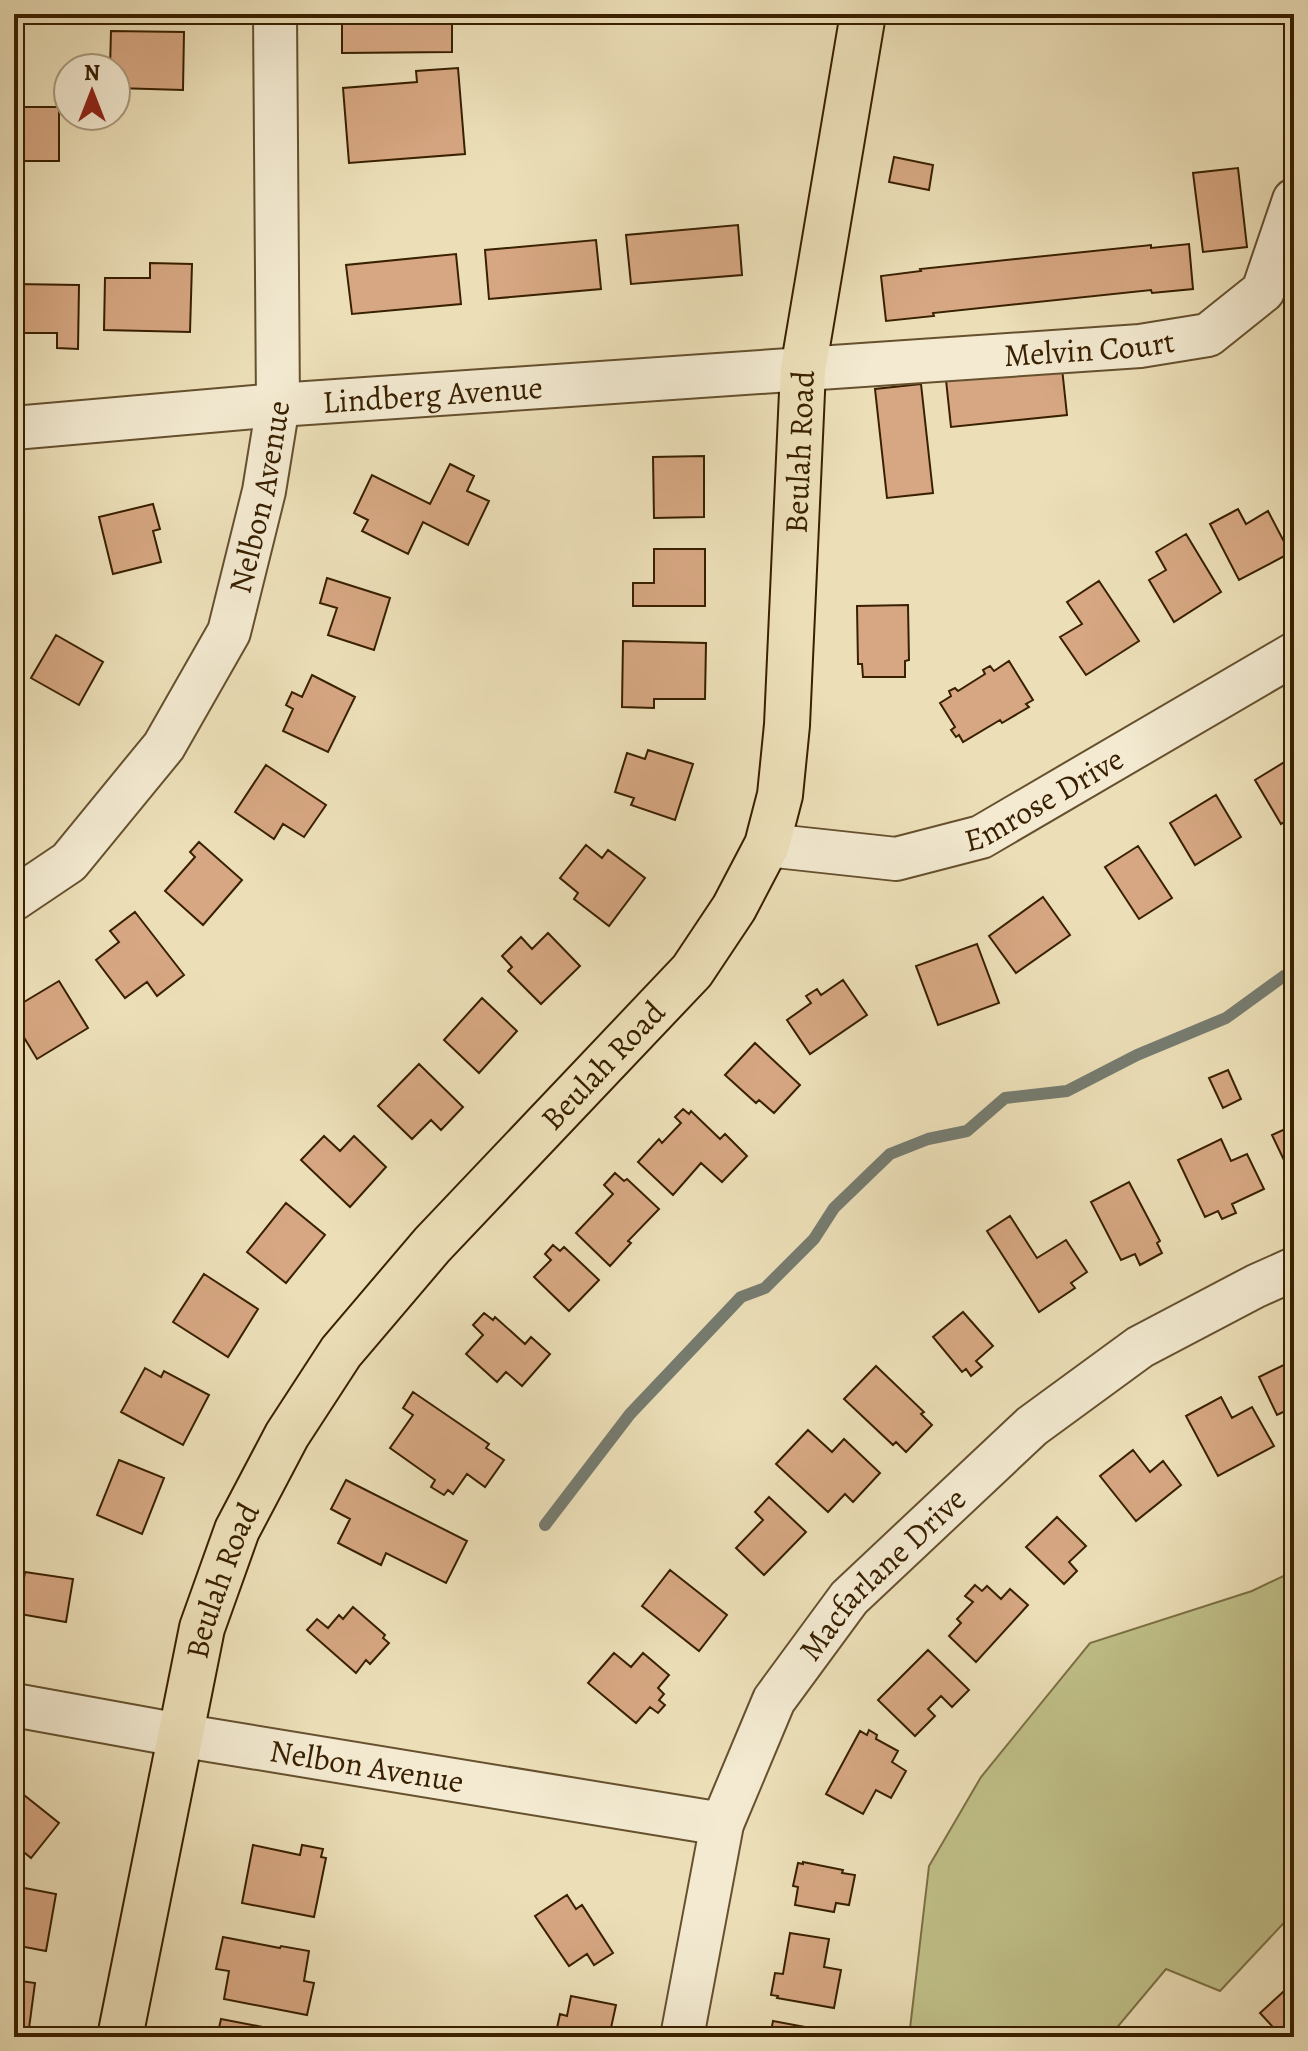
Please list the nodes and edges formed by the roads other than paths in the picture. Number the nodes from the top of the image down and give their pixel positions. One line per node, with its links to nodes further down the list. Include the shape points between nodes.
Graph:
1 (275, 14): 5 (street, Nelbon Avenue)
2 (863, 14): 4 (main road, Beulah Road)
3 (1294, 200): 4 (street, Melvin Court, via 1263,291 1208,335 1140,346)
4 (803, 370): 5 (street, Lindberg Avenue); 8 (main road, Beulah Road, via 787,725 780,795)
5 (278, 405): 6 (street, Lindberg Avenue); 9 (street, Nelbon Avenue, via 264,491 229,632 164,746 69,862)
6 (14, 428)
7 (1294, 654): 8 (street, Emrose Drive, via 981,837 896,859)
8 (767, 845): 12 (main road, Beulah Road, via 692,971 432,1245 333,1364 287,1435 237,1530 202,1628)
9 (14, 899)
10 (1294, 1269): 13 (street, Macfarlane Drive, via 1140,1347 1032,1426 849,1598 774,1700)
11 (14, 1705): 12 (street, Nelbon Avenue)
12 (179, 1735): 13 (street, Nelbon Avenue); 14 (main road, Beulah Road)
13 (722, 1824): 15 (street, Macfarlane Drive)
14 (120, 2037)
15 (682, 2037)

